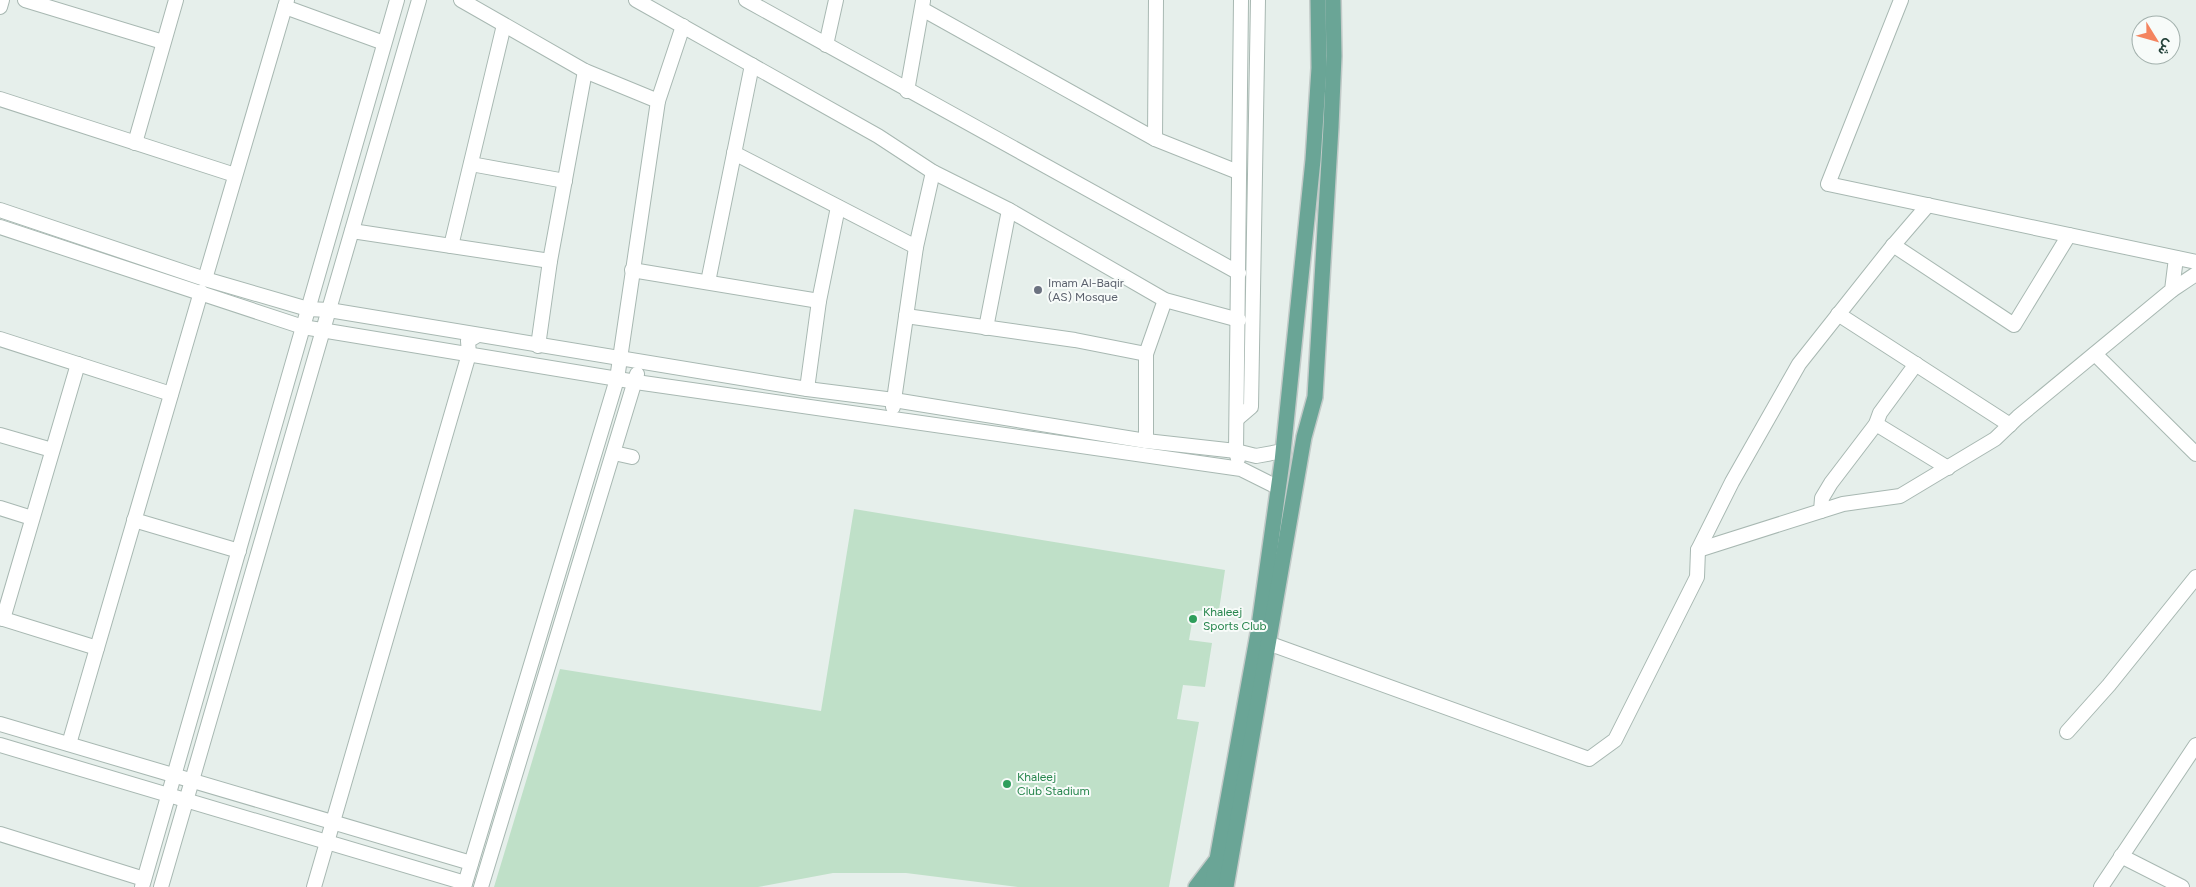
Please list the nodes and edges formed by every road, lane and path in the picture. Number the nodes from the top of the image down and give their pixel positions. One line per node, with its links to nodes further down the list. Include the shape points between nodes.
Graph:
1 (2, 0): 18 (street)
2 (25, 0): 21 (street)
3 (176, 0): 21 (street)
4 (397, 0): 22 (street)
5 (419, 0): 42 (street)
6 (461, 0): 19 (street)
7 (636, 0): 20 (street)
8 (746, 0): 23 (street)
9 (836, 0): 23 (street)
10 (1156, 0): 29 (street)
11 (1241, 0): 34 (street)
12 (1258, 0): 82 (street, via 1251,408)
13 (1318, 0): 89 (main road, via 1319,68 1313,160)
14 (1334, 0): 104 (main road, via 1331,127 1314,397)
15 (1901, 0): 37 (street, via 1828,184)
16 (286, 4): 22 (street); 35 (street)
17 (922, 4): 26 (street); 29 (street)
18 (0, 7)
19 (504, 25): 25 (street); 32 (street)
20 (683, 26): 24 (street); 28 (street)
21 (163, 42): 30 (street)
22 (384, 43): 58 (street)
23 (826, 45): 26 (street)
24 (752, 65): 31 (street); 33 (street, via 878,136)
25 (585, 71): 28 (street); 36 (street)
26 (907, 91): 51 (street)
27 (0, 99): 30 (street)
28 (658, 101): 50 (street)
29 (1155, 139): 34 (street)
30 (135, 143): 35 (street)
31 (734, 153): 38 (street); 53 (street)
32 (470, 164): 36 (street); 45 (street)
33 (933, 172): 40 (street); 46 (street)
34 (1238, 172): 51 (street)
35 (235, 175): 54 (street)
36 (564, 181): 48 (street)
37 (1928, 205): 43 (street); 44 (street)
38 (838, 207): 46 (street); 57 (street)
39 (0, 210): 54 (street)
40 (1010, 210): 56 (street); 64 (street)
41 (0, 227): 54 (street)
42 (352, 231): 45 (street); 59 (street)
43 (2069, 235): 44 (street, via 2014,325); 47 (street)
44 (1894, 245): 60 (street)
45 (451, 246): 48 (street)
46 (916, 246): 61 (street)
47 (2176, 258): 49 (street); 55 (street)
48 (550, 261): 68 (street)
49 (2196, 262)
50 (632, 270): 53 (street); 72 (street)
51 (1239, 272): 62 (street)
52 (2196, 274): 55 (street)
53 (708, 282): 57 (street)
54 (203, 285): 58 (street); 63 (street); 79 (street)
55 (2172, 290): 71 (street)
56 (1165, 300): 62 (street); 70 (street)
57 (819, 301): 78 (street)
58 (308, 310): 59 (street); 63 (street)
59 (329, 310): 65 (street); 66 (street)
60 (1838, 314): 75 (street); 100 (street, via 1799,364 1732,482)
61 (906, 316): 64 (street); 80 (street)
62 (1238, 320): 82 (street)
63 (303, 327): 65 (street); 101 (street)
64 (986, 328): 70 (street, via 1076,340)
65 (323, 331): 69 (street); 112 (street)
66 (478, 335): 68 (street); 69 (street, via 468,341)
67 (0, 338): 74 (street)
68 (538, 346): 72 (street)
69 (468, 354): 76 (street); 115 (street)
70 (1146, 354): 86 (street)
71 (2095, 354): 84 (street); 91 (street)
72 (620, 358): 73 (street); 76 (street)
73 (639, 361): 77 (street); 78 (street)
74 (78, 364): 79 (street); 87 (street)
75 (1916, 364): 83 (street, via 1880,413); 84 (street)
76 (617, 379): 77 (street); 120 (street)
77 (636, 382): 81 (street); 90 (street)
78 (807, 389): 80 (street)
79 (171, 394): 99 (street)
80 (894, 400): 81 (street); 86 (street)
81 (892, 418): 94 (street)
82 (1237, 419): 88 (street)
83 (1876, 424): 93 (street); 97 (street, via 1831,483 1822,498)
84 (2010, 424): 93 (street, via 1995,439)
85 (0, 435): 87 (street)
86 (1146, 441): 88 (street)
87 (52, 450): 98 (street)
88 (1236, 451): 89 (street, via 1256,456); 94 (street)
89 (1283, 451): 95 (main road)
90 (614, 453): 92 (street); 125 (street)
91 (2196, 454)
92 (632, 457)
93 (1948, 468): 97 (street, via 1900,496 1843,504)
94 (1241, 469): 95 (street)
95 (1277, 487): 119 (main road, via 1271,555)
96 (0, 508): 98 (street)
97 (1821, 511): 100 (street)
98 (32, 518): 103 (street)
99 (134, 520): 101 (street); 105 (street)
100 (1698, 550): 104 (street, via 1697,577 1615,740 1589,758)
101 (239, 551): 111 (street)
102 (2196, 577): 107 (street)
103 (1, 619): 105 (street)
104 (1268, 643): 128 (main road)
105 (97, 648): 108 (street)
106 (0, 724): 108 (street)
107 (2067, 732)
108 (69, 744): 111 (street)
109 (0, 745): 113 (street)
110 (2196, 745): 118 (street)
111 (175, 775): 112 (street); 113 (street)
112 (192, 780): 114 (street); 115 (street)
113 (169, 795): 114 (street); 121 (street)
114 (186, 800): 117 (street); 123 (street)
115 (333, 822): 117 (street); 120 (street)
116 (0, 834): 121 (street)
117 (328, 842): 122 (street); 124 (street)
118 (2121, 856): 129 (street); 130 (street)
119 (1218, 859): 126 (main road); 127 (main road)
120 (471, 863): 122 (street)
121 (144, 879): 123 (street)
122 (464, 885)
123 (161, 887)
124 (314, 887)
125 (481, 887)
126 (1196, 887)
127 (1212, 887)
128 (1226, 887)
129 (2100, 887)
130 (2182, 887)

